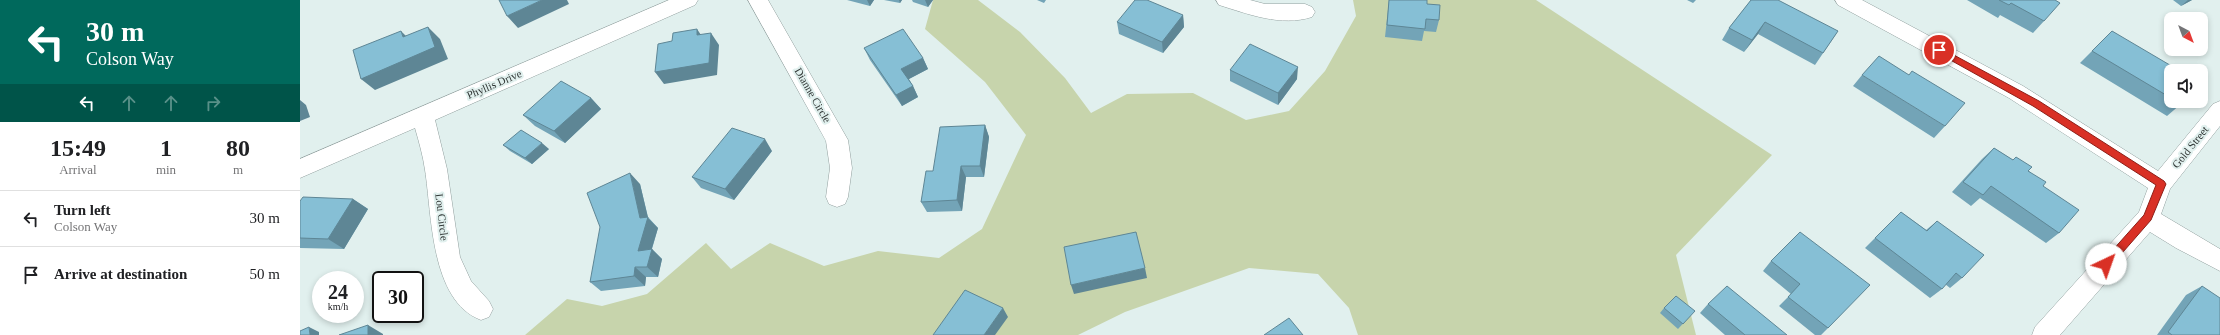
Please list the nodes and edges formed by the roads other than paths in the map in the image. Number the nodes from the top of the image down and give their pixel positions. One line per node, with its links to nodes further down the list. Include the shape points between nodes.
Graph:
1 (688, 0): 7 (street, Phyllis Drive)
2 (758, 0): 10 (street, Dianne Circle, via 837,140 842,166)
3 (1226, 0): 5 (street, via 1265,12)
4 (1845, 0): 9 (street, via 2016,92)
5 (1305, 12)
6 (2220, 110): 9 (street, Gold Street)
7 (423, 115): 8 (street, Phyllis Drive); 13 (street, Lou Circle, via 432,150 450,263 463,292)
8 (300, 169)
9 (2161, 184): 11 (street, Gold Street)
10 (836, 197)
11 (2148, 218): 12 (street); 14 (street, Gold Street)
12 (2220, 261)
13 (481, 309)
14 (2044, 335)

